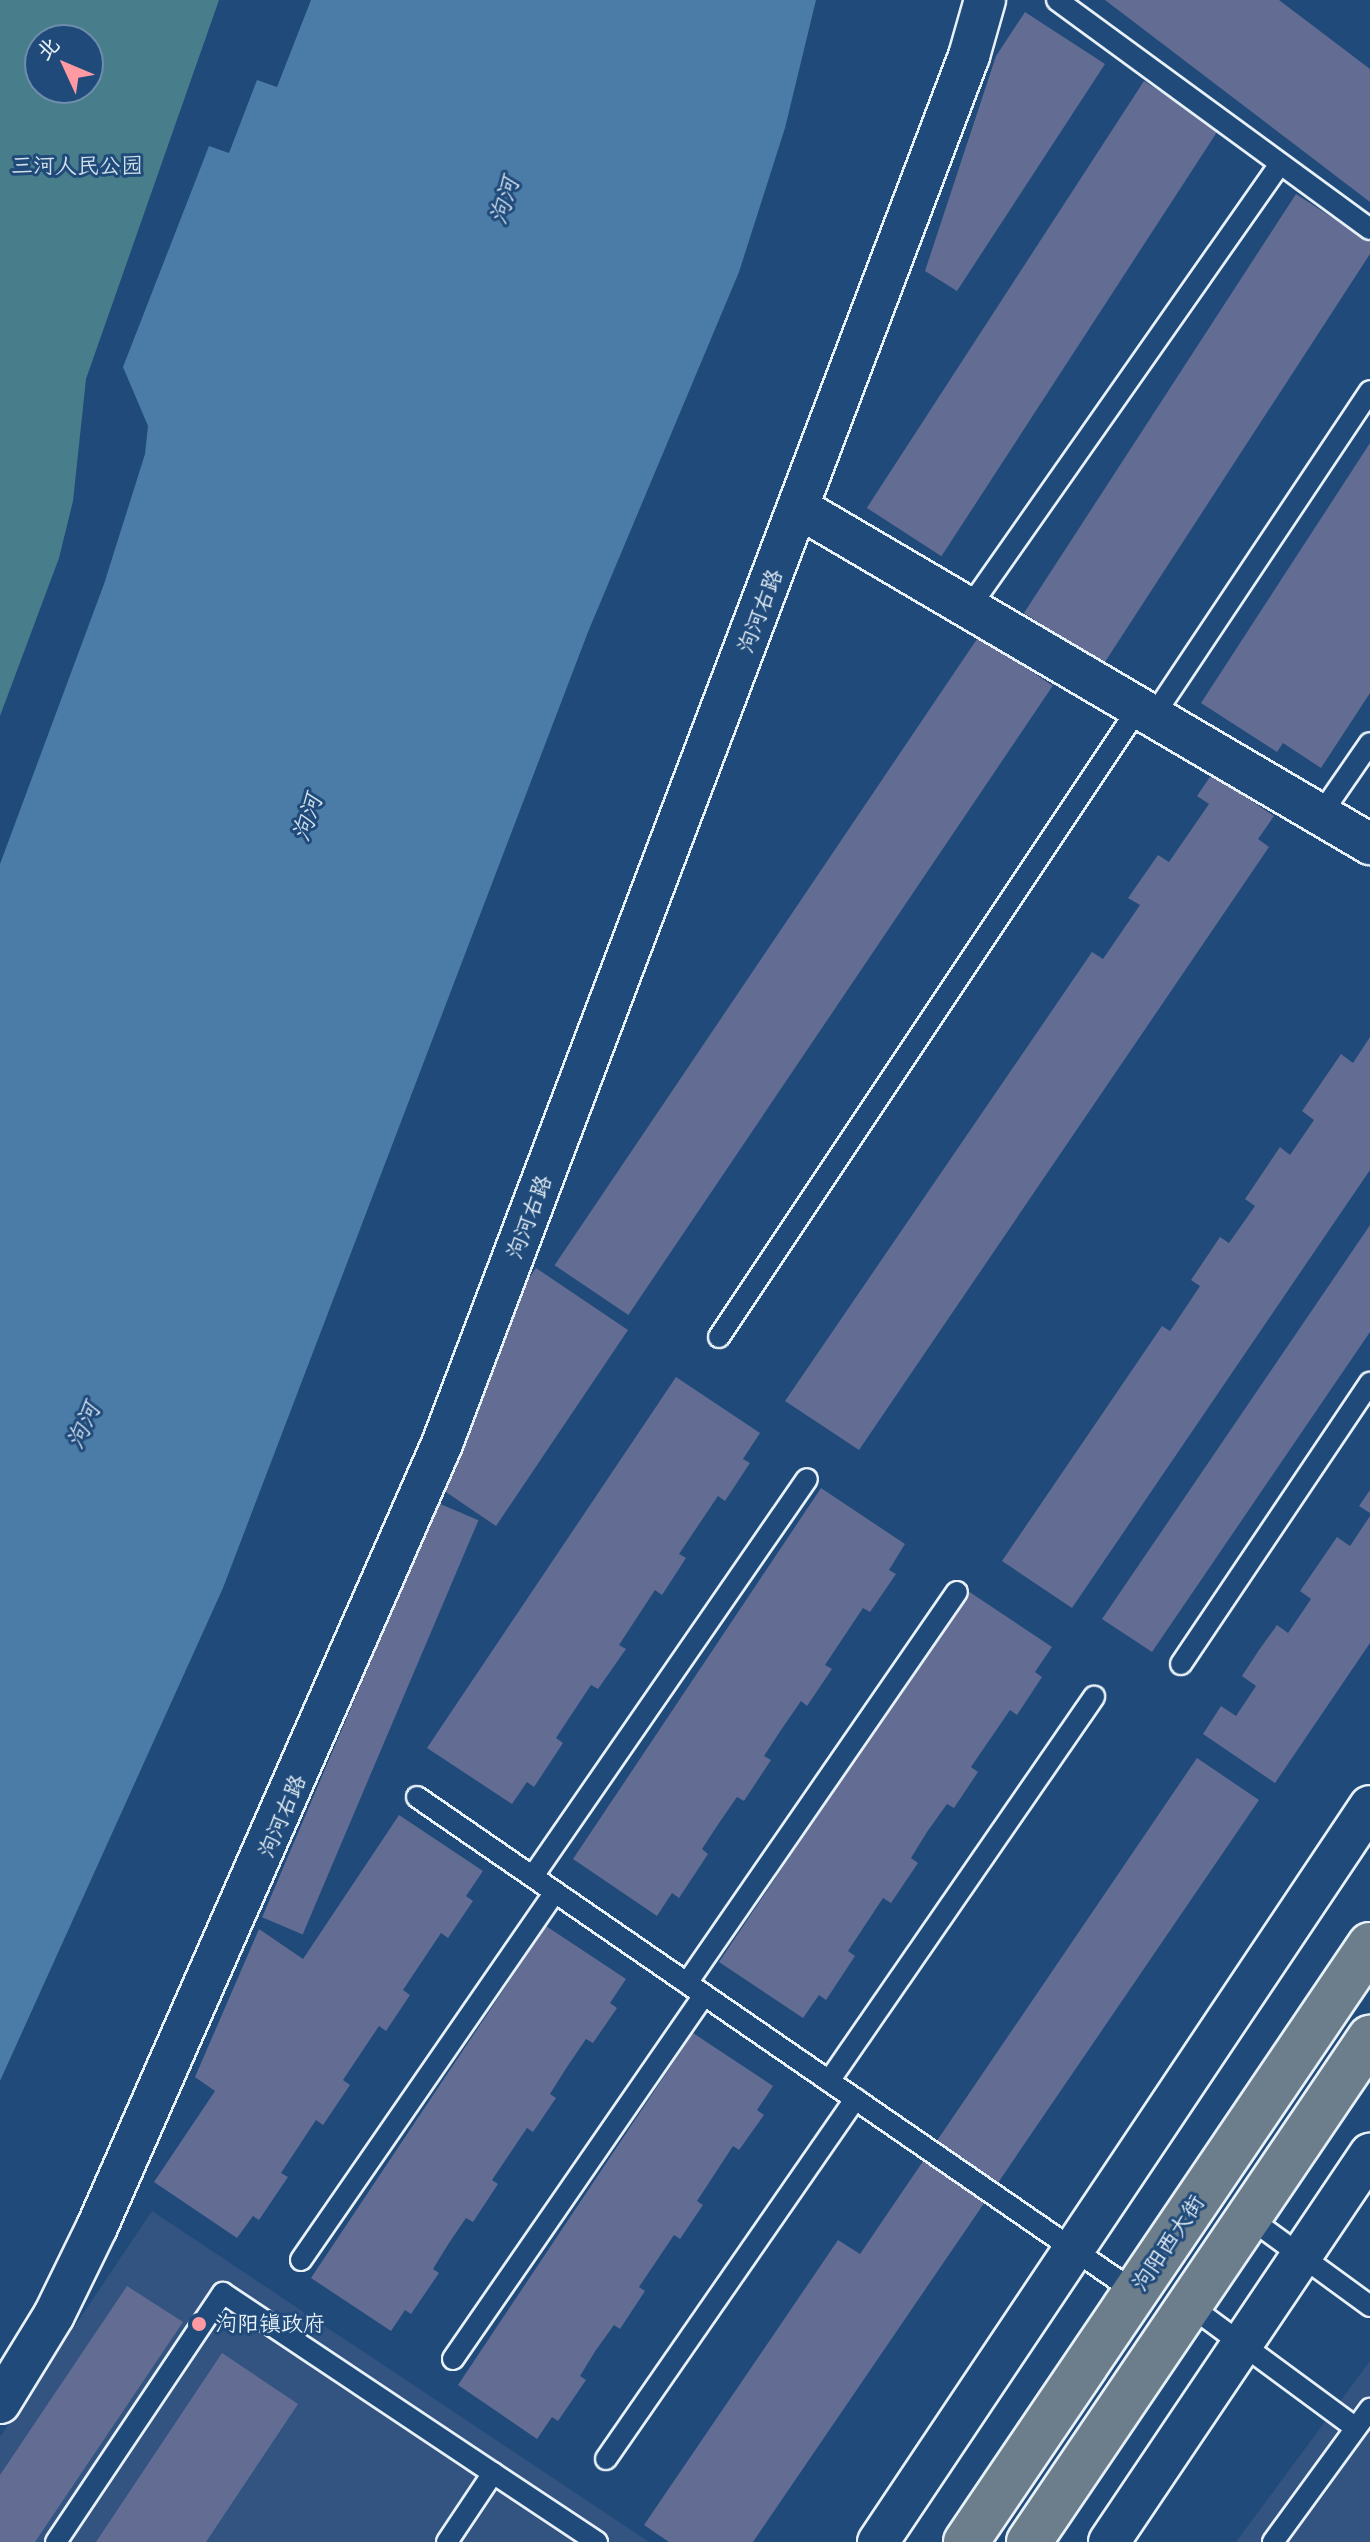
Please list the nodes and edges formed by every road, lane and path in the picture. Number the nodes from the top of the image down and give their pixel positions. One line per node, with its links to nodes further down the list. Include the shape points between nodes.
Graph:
1 (985, 0): 6 (street, 泃河右路, via 969,56)
2 (1057, 0): 3 (lane)
3 (1280, 164): 4 (lane); 7 (lane)
4 (1370, 229)
5 (1370, 391): 8 (lane)
6 (799, 508): 7 (street); 37 (street, 泃河右路, via 442,1444 97,2227 54,2315)
7 (969, 608): 8 (street)
8 (1147, 711): 10 (street); 12 (lane)
9 (1370, 743): 10 (lane)
10 (1321, 814): 11 (street)
11 (1370, 844)
12 (719, 1337)
13 (1370, 1383): 16 (lane)
14 (807, 1479): 20 (lane)
15 (957, 1592): 23 (lane)
16 (1181, 1664)
17 (1094, 1697): 25 (lane)
18 (417, 1797): 20 (lane)
19 (1370, 1806): 29 (street)
20 (533, 1876): 21 (lane)
21 (555, 1892): 23 (lane); 31 (lane)
22 (1370, 1945): 32 (highway, 泃阳西大街)
23 (696, 1989): 25 (lane); 36 (lane)
24 (1370, 2038): 28 (highway)
25 (829, 2081): 26 (lane)
26 (855, 2099): 29 (lane); 40 (lane)
27 (1370, 2154): 30 (street)
28 (1248, 2217): 30 (lane); 33 (highway)
29 (1072, 2249): 32 (lane); 45 (street)
30 (1301, 2256): 34 (lane); 35 (street)
31 (301, 2260)
32 (1135, 2292): 46 (highway, 泃阳西大街)
33 (1189, 2305): 35 (lane); 47 (highway)
34 (1370, 2306)
35 (1242, 2345): 39 (lane); 48 (street)
36 (453, 2359)
37 (0, 2403)
38 (1370, 2409): 39 (lane)
39 (1356, 2428): 49 (lane)
40 (606, 2459)
41 (493, 2473): 42 (lane, via 223,2293); 43 (lane); 44 (lane)
42 (56, 2542)
43 (447, 2542)
44 (597, 2542)
45 (878, 2542)
46 (966, 2542)
47 (1029, 2542)
48 (1109, 2542)
49 (1273, 2542)

